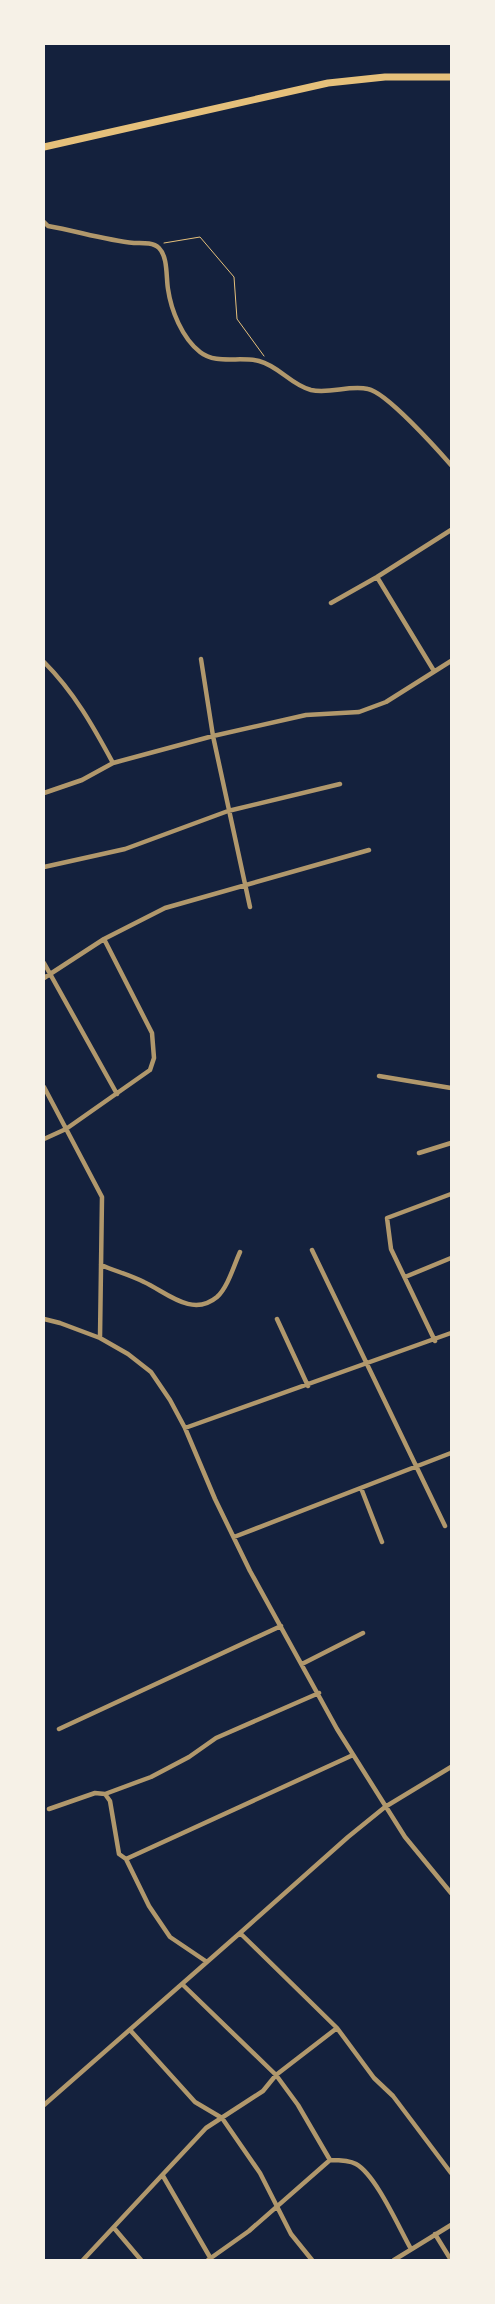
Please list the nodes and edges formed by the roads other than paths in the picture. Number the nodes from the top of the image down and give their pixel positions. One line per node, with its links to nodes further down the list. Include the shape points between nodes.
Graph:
1 (451, 77): 2 (main road, via 385,77 328,82)
2 (44, 147)
3 (44, 222): 4 (street, via 48,226 108,240 153,245 160,249 172,311 200,352 222,360 256,360 270,364 298,385 311,390 360,388 380,393)
4 (451, 465)
5 (451, 530): 6 (street)
6 (377, 577): 7 (street); 11 (street)
7 (331, 603)
8 (201, 659): 12 (street)
9 (451, 661): 11 (street)
10 (44, 662): 13 (street, via 84,712)
11 (434, 671): 12 (street, via 386,702 359,712 306,715)
12 (213, 736): 13 (street); 16 (street)
13 (114, 763): 15 (street, via 82,780)
14 (340, 784): 16 (street)
15 (44, 794)
16 (228, 811): 18 (street, via 125,848); 19 (street)
17 (369, 850): 19 (street)
18 (44, 867)
19 (245, 885): 20 (street); 21 (street, via 165,908)
20 (250, 907)
21 (104, 939): 23 (street); 28 (street, via 154,1039 150,1070)
22 (44, 963): 23 (street)
23 (49, 975): 24 (street); 28 (street)
24 (44, 978)
25 (379, 1076): 27 (street)
26 (44, 1087): 29 (street)
27 (451, 1088)
28 (117, 1094): 29 (street)
29 (66, 1129): 30 (street); 37 (street, via 102,1197)
30 (44, 1139)
31 (451, 1143): 32 (street)
32 (419, 1153)
33 (451, 1194): 38 (street, via 387,1218 391,1249)
34 (312, 1250): 44 (street)
35 (240, 1252): 37 (street, via 217,1296 202,1304 186,1304 172,1299 145,1282)
36 (451, 1258): 38 (street)
37 (101, 1265): 42 (street)
38 (405, 1277): 43 (street)
39 (44, 1319): 42 (street)
40 (277, 1319): 45 (street)
41 (451, 1333): 43 (street)
42 (100, 1338): 46 (street, via 151,1372)
43 (434, 1341): 44 (street)
44 (367, 1364): 45 (street); 48 (street)
45 (308, 1386): 46 (street)
46 (185, 1428): 51 (street)
47 (451, 1453): 48 (street)
48 (416, 1466): 49 (street); 50 (street)
49 (361, 1488): 51 (street); 52 (street)
50 (445, 1526)
51 (234, 1537): 53 (street)
52 (382, 1542)
53 (281, 1626): 55 (street); 57 (street)
54 (363, 1634): 55 (street)
55 (302, 1664): 56 (street)
56 (318, 1693): 58 (street); 60 (street, via 216,1738 151,1777)
57 (59, 1729)
58 (353, 1755): 61 (street); 63 (street)
59 (451, 1767): 61 (street)
60 (105, 1794): 62 (street, via 95,1793); 63 (street, via 110,1801 119,1854)
61 (385, 1807): 64 (street); 65 (street)
62 (49, 1808)
63 (126, 1859): 66 (street, via 149,1906 170,1937)
64 (451, 1893)
65 (240, 1934): 66 (street); 68 (street)
66 (207, 1962): 67 (street)
67 (182, 1984): 69 (street); 70 (street)
68 (337, 2028): 70 (street); 74 (street)
69 (130, 2030): 71 (street); 72 (street, via 195,2102)
70 (276, 2076): 72 (street, via 263,2091); 73 (street, via 298,2105)
71 (44, 2105)
72 (222, 2118): 75 (street, via 206,2128); 76 (street, via 260,2173)
73 (330, 2160): 76 (street); 80 (street, via 356,2164 366,2172)
74 (451, 2173)
75 (163, 2176): 78 (street); 83 (street)
76 (276, 2208): 83 (street); 84 (street)
77 (451, 2225): 79 (street)
78 (114, 2228): 81 (street); 82 (street)
79 (436, 2234): 80 (street); 86 (street)
80 (411, 2248): 85 (street)
81 (82, 2260)
82 (141, 2260)
83 (210, 2260)
84 (312, 2260)
85 (394, 2260)
86 (451, 2260)

